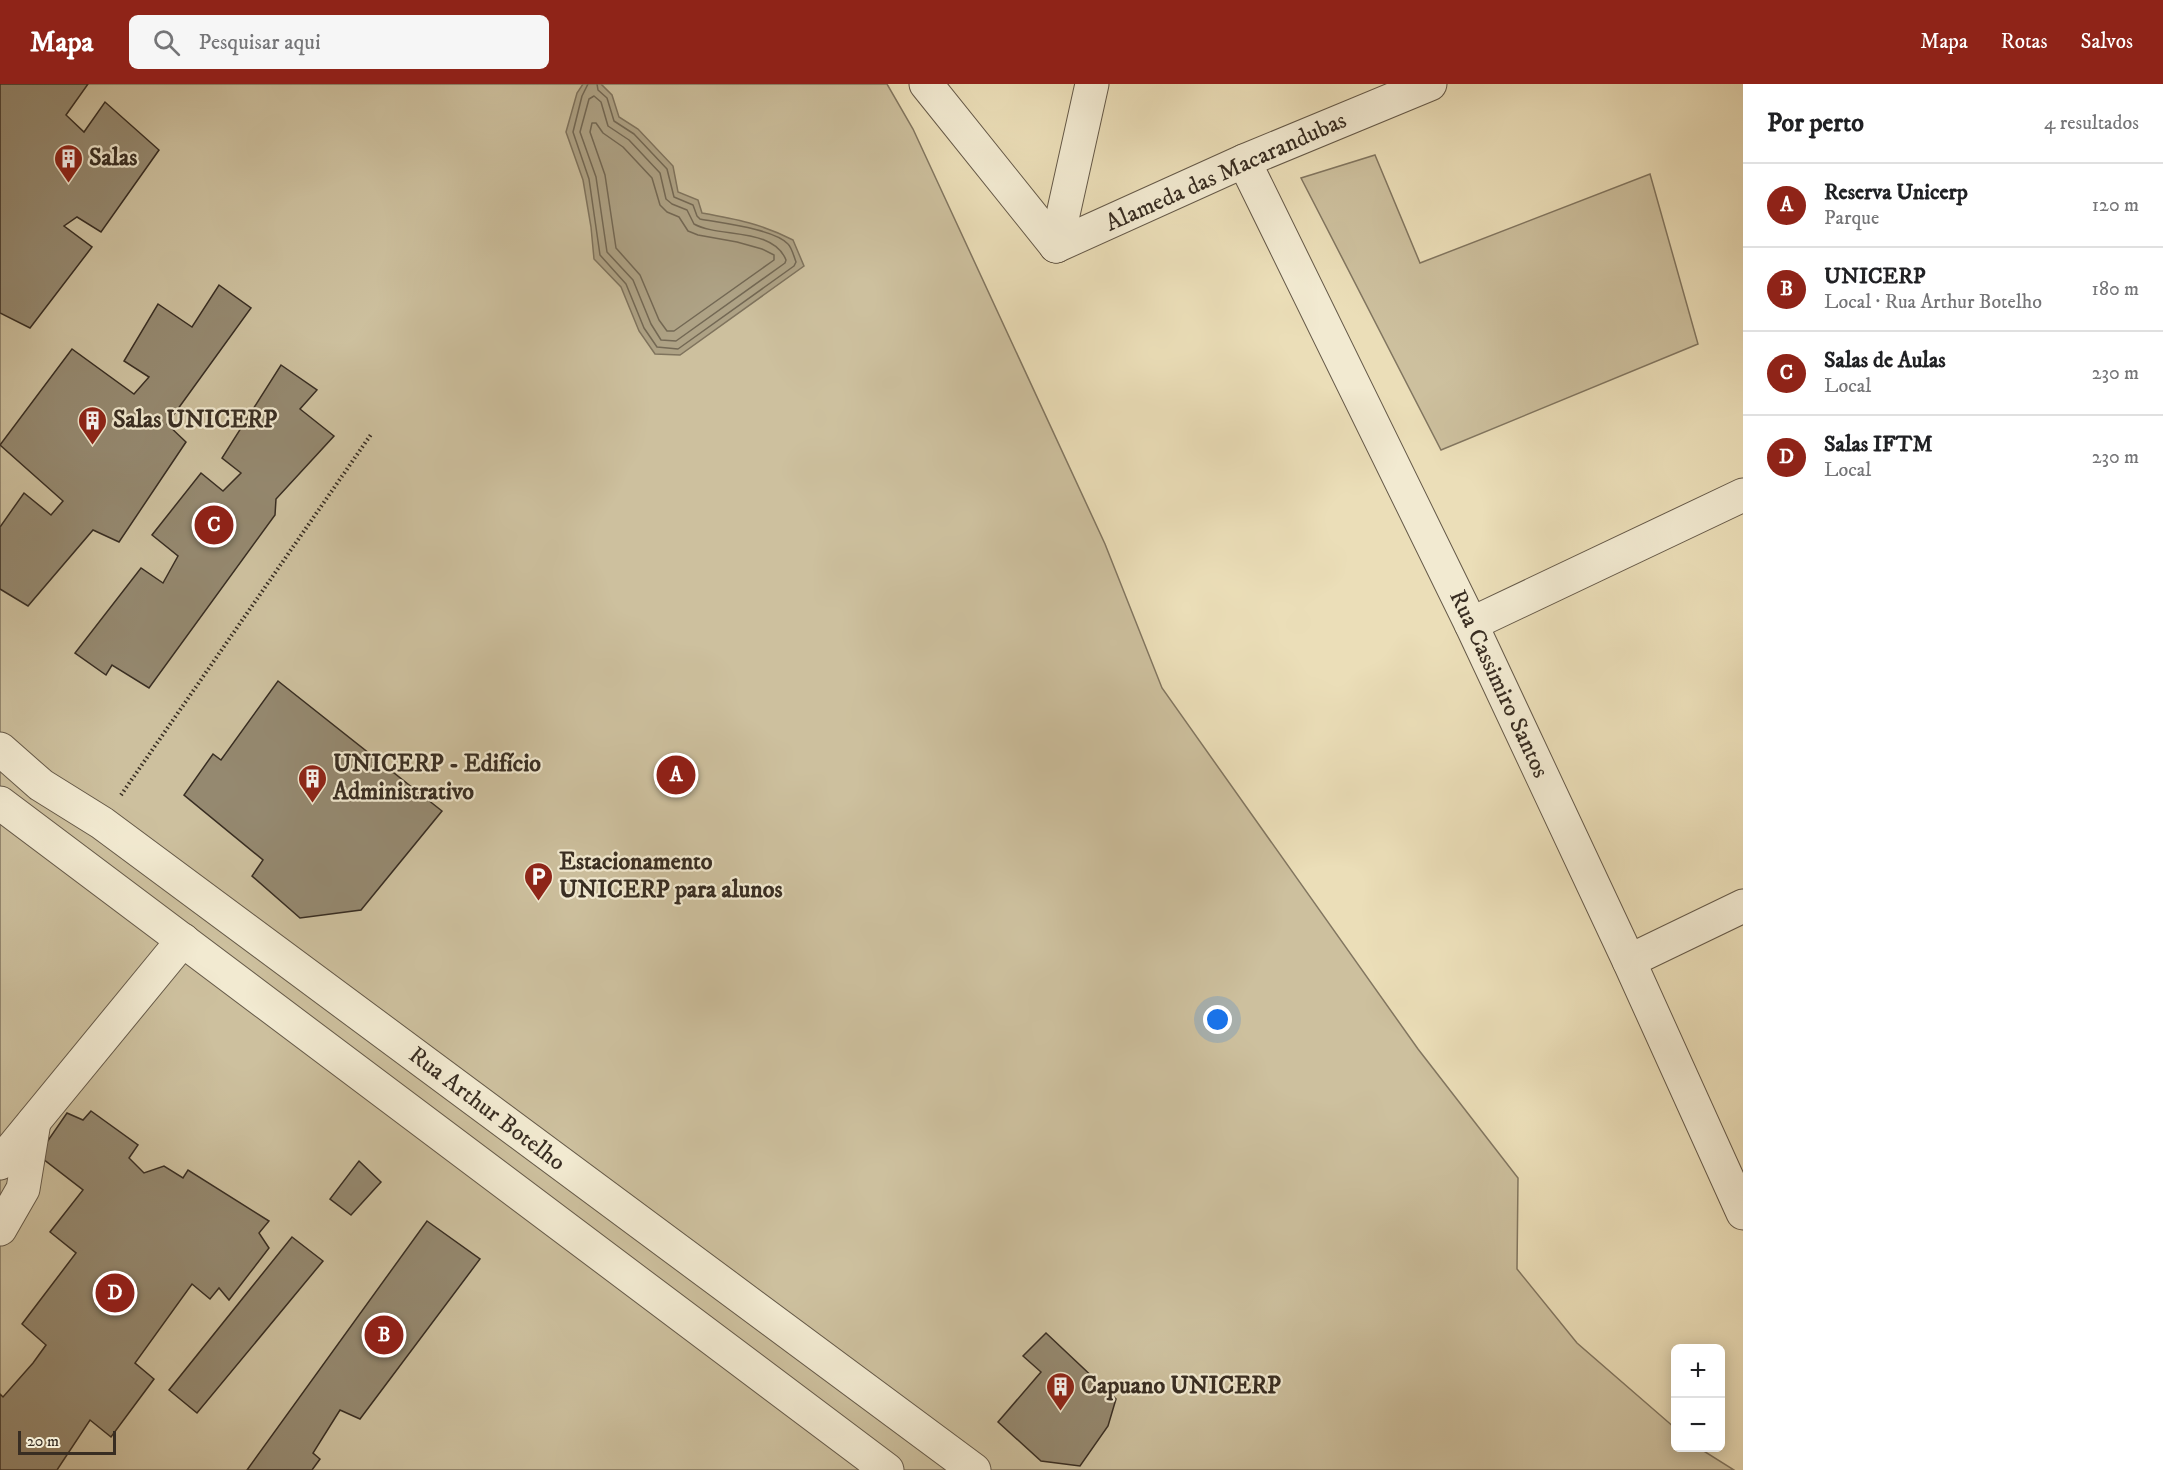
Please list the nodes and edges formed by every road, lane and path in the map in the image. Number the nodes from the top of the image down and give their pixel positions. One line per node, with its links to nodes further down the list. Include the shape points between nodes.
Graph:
1 (926, 84): 5 (street)
2 (1092, 84): 5 (street)
3 (1417, 87): 4 (street, Alameda das Macarandubas)
4 (1244, 161): 5 (street, Alameda das Macarandubas); 8 (street, Rua Cassimiro Santos)
5 (1056, 246)
6 (372, 433): 11 (path)
7 (1743, 495): 8 (street)
8 (1471, 624): 14 (street, Rua Cassimiro Santos)
9 (0, 749): 11 (street, Rua Arthur Botelho, via 41,784)
10 (0, 803): 13 (street, Rua Arthur Botelho)
11 (102, 823): 20 (street, Rua Arthur Botelho)
12 (1743, 906): 14 (street)
13 (183, 940): 15 (street); 19 (street, Rua Arthur Botelho)
14 (1629, 961): 17 (street, Rua Cassimiro Santos)
15 (34, 1120): 16 (street); 18 (street, via 23,1189)
16 (0, 1163)
17 (1743, 1213)
18 (0, 1229)
19 (887, 1470)
20 (974, 1470)

